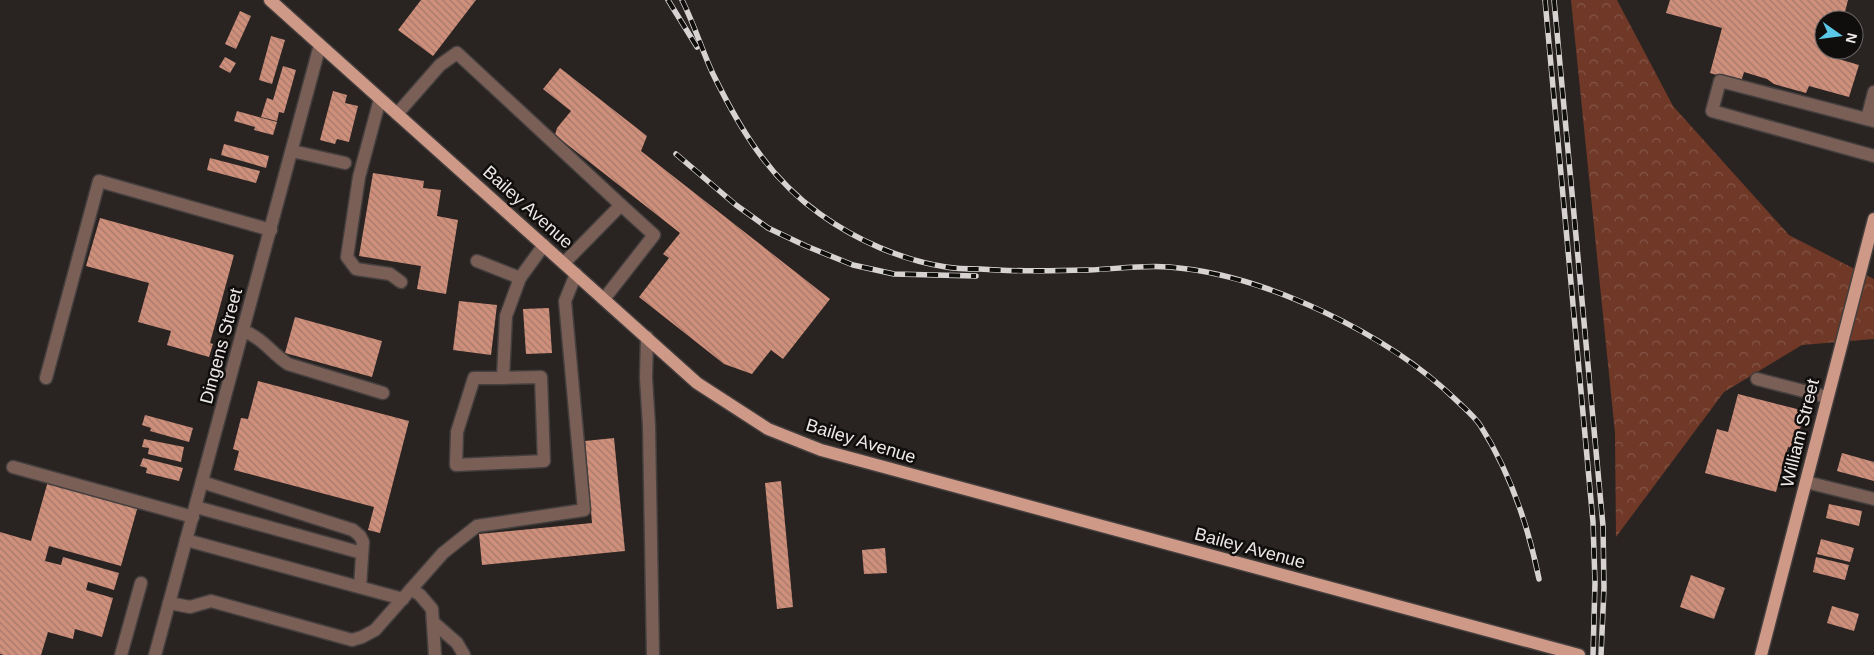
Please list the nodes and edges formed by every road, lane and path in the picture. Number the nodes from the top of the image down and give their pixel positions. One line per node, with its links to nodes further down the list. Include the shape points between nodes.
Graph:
1 (272, 1): 2 (main road, Bailey Avenue)
2 (320, 45): 4 (main road, Bailey Avenue); 7 (street, Dingens Street)
3 (1874, 92): 6 (street)
4 (380, 99): 5 (main road, Bailey Avenue); 18 (street, via 359,177 347,257 356,269 390,274)
5 (397, 114): 10 (street, via 440,65 457,53); 13 (main road, Bailey Avenue)
6 (1870, 120): 8 (street, via 1720,81 1712,111)
7 (292, 151): 9 (street); 12 (street, Dingens Street)
8 (1874, 156)
9 (345, 163)
10 (621, 205): 15 (street); 19 (street, via 654,235)
11 (1874, 219): 26 (main road, William Street)
12 (271, 230): 20 (street, Dingens Street); 22 (street, via 99,181)
13 (544, 245): 15 (main road, Bailey Avenue); 17 (street)
14 (477, 261): 17 (street)
15 (564, 263): 16 (main road, Bailey Avenue)
16 (576, 274): 19 (main road, Bailey Avenue); 36 (street, via 565,302 584,510 477,526 443,553)
17 (520, 278): 23 (street, via 506,316)
18 (401, 282)
19 (604, 299): 21 (main road, Bailey Avenue)
20 (244, 331): 25 (street, via 258,337 288,364); 28 (street, Dingens Street)
21 (647, 337): 44 (street); 45 (main road, Bailey Avenue, via 697,382 768,429 821,450)
22 (46, 378)
23 (503, 378): 23 (street, via 541,377 544,461 456,466 457,432 474,378)
24 (1757, 379): 26 (street)
25 (383, 393)
26 (1827, 397): 29 (main road, William Street)
27 (13, 467): 31 (street)
28 (202, 482): 31 (street, Dingens Street); 33 (street, via 353,530 363,542)
29 (1806, 482): 30 (street); 46 (main road, William Street)
30 (1874, 499)
31 (194, 512): 32 (street, Dingens Street); 33 (street)
32 (186, 540): 35 (street); 38 (street, Dingens Street)
33 (362, 553): 35 (street)
34 (141, 583): 40 (street)
35 (360, 587): 37 (street)
36 (411, 589): 37 (street); 39 (street, via 432,609)
37 (402, 599): 38 (street, via 374,630 352,640 210,601 190,607)
38 (169, 603): 41 (street, Dingens Street)
39 (433, 622): 42 (street); 43 (street, via 457,643)
40 (121, 655)
41 (155, 655)
42 (435, 655)
43 (464, 655)
44 (652, 655)
45 (1579, 655)
46 (1761, 655)

